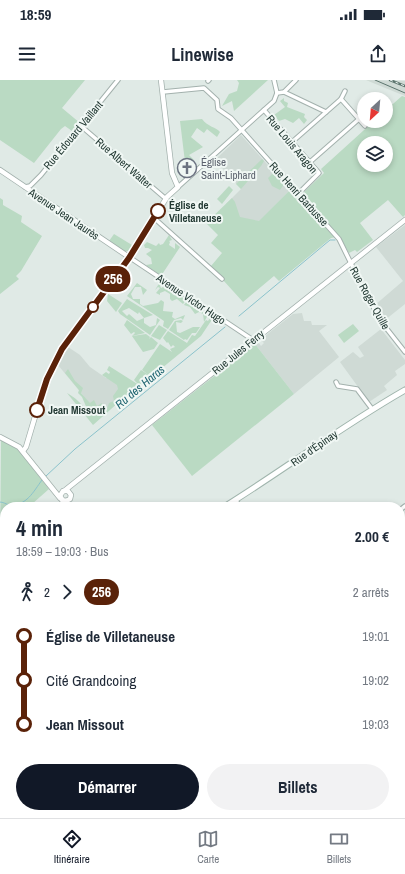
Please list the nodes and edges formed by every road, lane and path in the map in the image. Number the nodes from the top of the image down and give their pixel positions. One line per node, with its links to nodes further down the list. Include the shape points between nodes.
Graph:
1 (118, 80): 14 (street, Rue Édouard Vaillant)
2 (161, 80): 6 (street)
3 (274, 80): 8 (street)
4 (296, 80): 7 (street)
5 (345, 91): 9 (street)
6 (163, 92): 15 (street, Rue Henri Barbusse, via 205,88 217,100 218,109); 20 (street, via 172,173)
7 (284, 92): 8 (street); 11 (street)
8 (277, 93): 10 (street)
9 (341, 99): 11 (street); 12 (street)
10 (264, 110): 15 (street); 16 (street, Rue Louis Aragon)
11 (326, 112): 16 (street)
12 (357, 117)
13 (357, 121): 17 (street)
14 (82, 126): 19 (street, Rue Édouard Vaillant, via 31,186); 22 (street, Rue Albert Walter)
15 (242, 130): 20 (street); 21 (street, Rue Henri Barbusse)
16 (292, 142): 17 (street, Rue Louis Aragon)
17 (310, 162): 21 (street, Rue Louis Aragon, via 319,174)
18 (0, 170): 19 (street, Avenue Jean Jaurès)
19 (25, 187): 25 (street, Avenue Jean Jaurès)
20 (178, 187): 22 (street)
21 (299, 193): 26 (street, Rue Henri Barbusse, via 339,239)
22 (166, 200): 23 (street)
23 (154, 218): 25 (street); 27 (street)
24 (405, 220): 26 (street, Rue Jules Ferry)
25 (129, 258): 28 (street, Avenue Victor Hugo); 34 (street, via 70,336 57,358 45,383)
26 (351, 263): 28 (street, Rue Jules Ferry); 29 (street, Rue Roger Quille, via 383,324)
27 (222, 279)
28 (253, 340): 35 (street, Rue Jules Ferry)
29 (405, 352)
30 (336, 382): 32 (street, via 338,386 357,389)
31 (405, 390): 32 (main road, Rue d'Épinay)
32 (372, 409): 39 (main road, Rue d'Épinay)
33 (1, 437): 34 (street, via 18,445)
34 (23, 451): 37 (street, via 54,490)
35 (71, 484): 36 (street); 37 (street, Rue Jules Ferry)
36 (70, 493): 37 (street); 38 (street)
37 (62, 496): 38 (street); 40 (street)
38 (69, 500)
39 (235, 500): 41 (main road, Rue d'Épinay)
40 (65, 502)
41 (232, 502)

